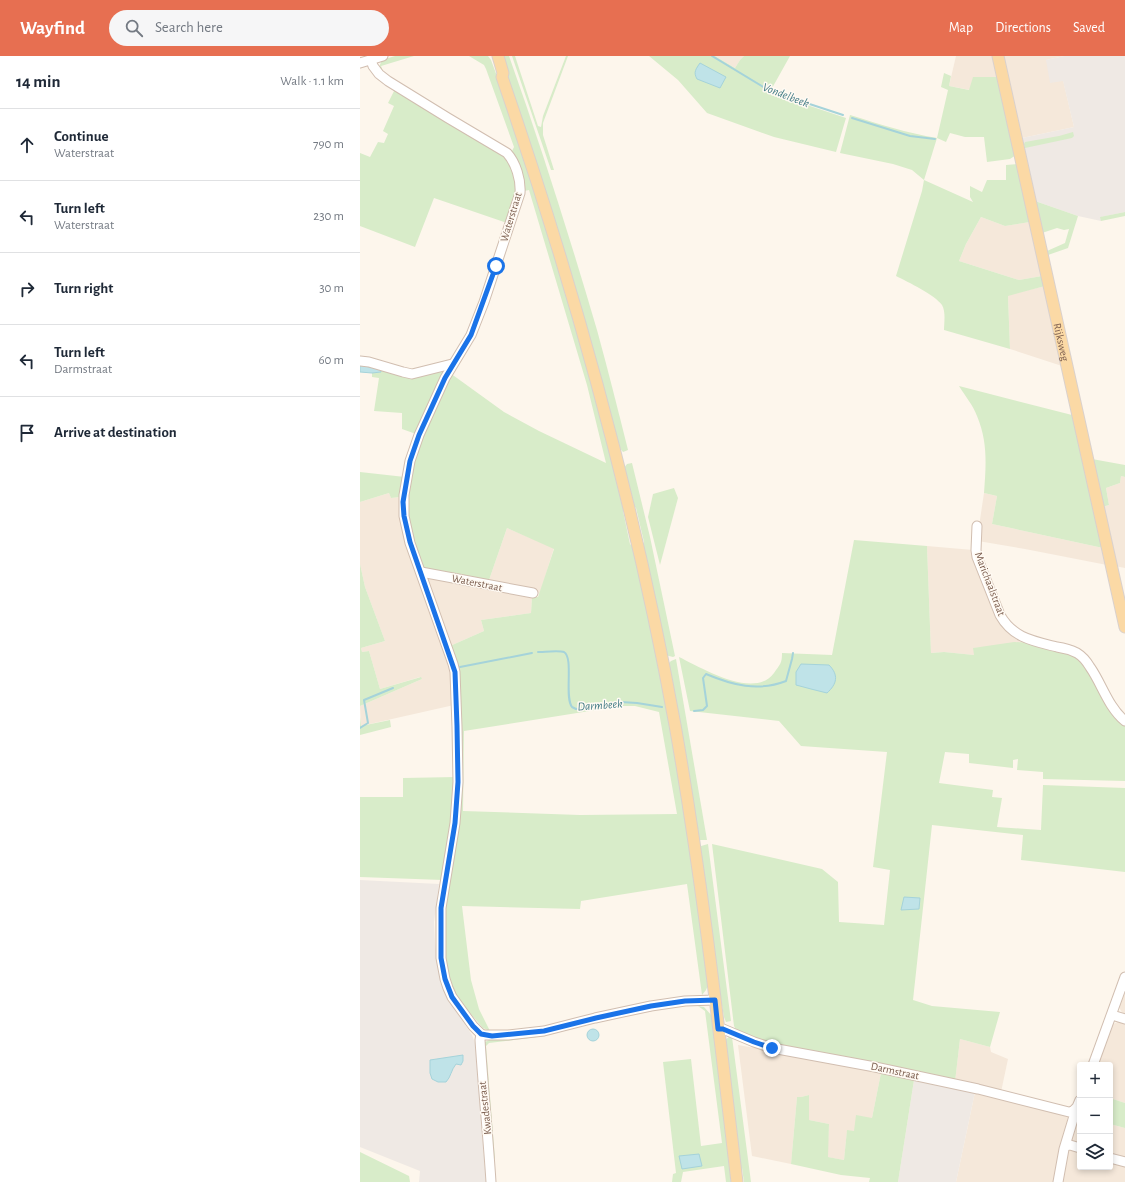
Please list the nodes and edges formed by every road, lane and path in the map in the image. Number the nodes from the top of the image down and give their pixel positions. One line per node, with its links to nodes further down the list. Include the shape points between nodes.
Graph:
1 (383, 56): 5 (street)
2 (490, 56): 7 (main road)
3 (498, 56): 7 (main road)
4 (998, 56): 13 (main road, Rijksweg)
5 (371, 60): 6 (street); 9 (street, Waterstraat, via 379,74 388,81 507,153 512,159 520,185 520,193 484,302 471,335)
6 (360, 62)
7 (502, 77): 16 (main road, via 566,273 631,515 676,732)
8 (360, 361): 9 (street, via 412,374)
9 (452, 364): 11 (street, Waterstraat, via 419,435 410,461 404,495 404,516)
10 (977, 526): 14 (street, Marichaalstraat, via 977,556 1004,622 1017,634 1032,641 1078,654)
11 (421, 572): 12 (street, Waterstraat); 20 (street, Waterstraat, via 455,672 458,782 455,823 441,908 442,964 452,997)
12 (533, 593)
13 (1125, 628)
14 (1125, 721)
15 (1125, 977): 17 (street)
16 (715, 1000): 19 (main road); 20 (street, via 651,1006 544,1031 492,1036)
17 (1112, 1015): 18 (street); 21 (street)
18 (1125, 1019)
19 (718, 1029): 23 (street, Darmstraat, via 772,1048 875,1067); 29 (main road)
20 (481, 1034): 28 (street, Kwadestraat)
21 (1094, 1062)
22 (1077, 1107): 23 (street)
23 (1073, 1111): 24 (street)
24 (1066, 1146): 25 (street); 30 (street)
25 (1077, 1147)
26 (1113, 1159): 27 (street)
27 (1125, 1162)
28 (491, 1182)
29 (737, 1182)
30 (1058, 1182)

